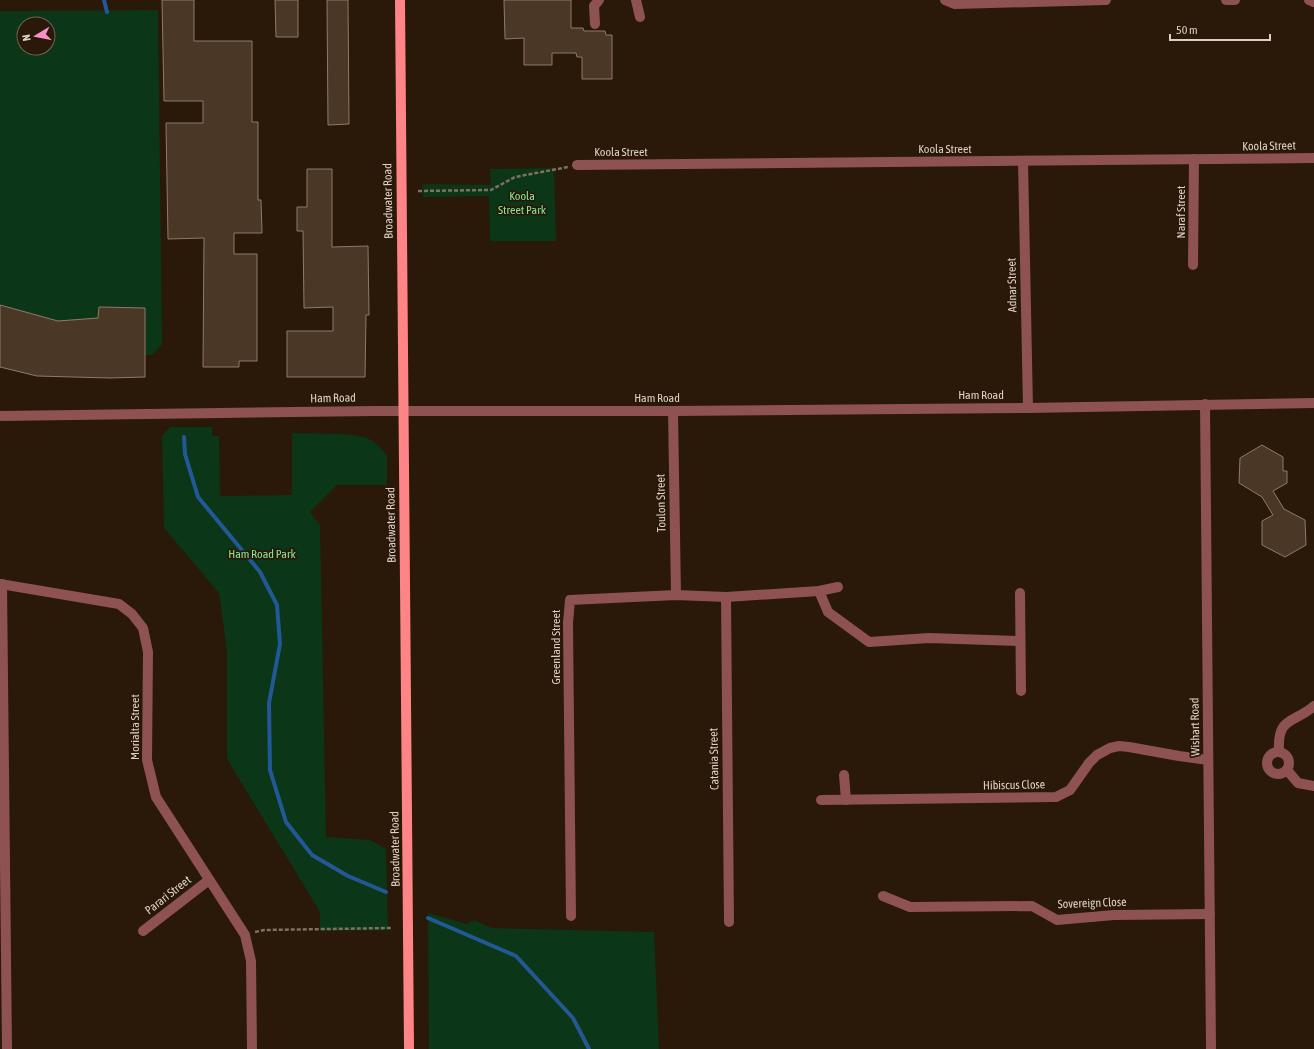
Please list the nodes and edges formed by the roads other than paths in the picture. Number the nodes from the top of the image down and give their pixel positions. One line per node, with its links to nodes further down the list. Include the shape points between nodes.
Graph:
1 (400, 0): 20 (main road, Broadwater Road)
2 (600, 0): 11 (street, via 594,6)
3 (636, 0): 10 (street)
4 (945, 0): 5 (street, via 955,4)
5 (1106, 0)
6 (1226, 0): 7 (street)
7 (1235, 0)
8 (1309, 0): 9 (street)
9 (1314, 2)
10 (640, 17)
11 (595, 24)
12 (1314, 158): 13 (street, Koola Street)
13 (1194, 159): 14 (street, Koola Street); 16 (street, Naraf Street)
14 (1023, 161): 15 (street, Koola Street); 19 (street, Adnar Street)
15 (577, 165)
16 (1193, 265)
17 (1314, 403): 18 (street, Ham Road)
18 (1205, 404): 19 (street, Ham Road); 33 (street, Wishart Road)
19 (1028, 408): 21 (street, Ham Road)
20 (403, 411): 21 (street, Ham Road); 22 (street, Ham Road); 47 (main road, Broadwater Road)
21 (673, 411): 27 (street, Toulon Street)
22 (0, 416)
23 (1, 584): 39 (street, Morialta Street, via 118,604 132,614 144,628 148,652 147,760 156,797); 45 (street)
24 (838, 587): 25 (street, Greenland Street)
25 (819, 591): 28 (street, Greenland Street); 29 (street, via 828,612 869,642 929,638)
26 (1020, 593): 29 (street)
27 (676, 595): 28 (street, Greenland Street); 42 (street, Greenland Street, via 570,600 568,631)
28 (726, 597): 43 (street, Catania Street)
29 (1020, 641): 30 (street)
30 (1021, 691)
31 (1314, 706): 32 (street, via 1283,726)
32 (1279, 752): 34 (street, via 1288,757 1290,764); 34 (street, via 1272,753 1268,759 1268,767 1277,774)
33 (1208, 760): 38 (street, Hibiscus Close, via 1119,746 1097,755 1070,790 1056,797); 41 (street, Wishart Road)
34 (1287, 770): 36 (street, via 1298,783)
35 (844, 775): 38 (street)
36 (1314, 786)
37 (821, 800): 38 (street, Hibiscus Close)
38 (846, 800)
39 (209, 880): 44 (street, Parari Street); 46 (street, Morialta Street, via 245,935 251,961)
40 (884, 896): 41 (street, Sovereign Close, via 910,907 1032,906 1057,920 1114,915)
41 (1210, 914): 48 (street, Wishart Road)
42 (571, 916)
43 (729, 922)
44 (143, 931)
45 (7, 1049)
46 (252, 1049)
47 (409, 1049)
48 (1211, 1049)

